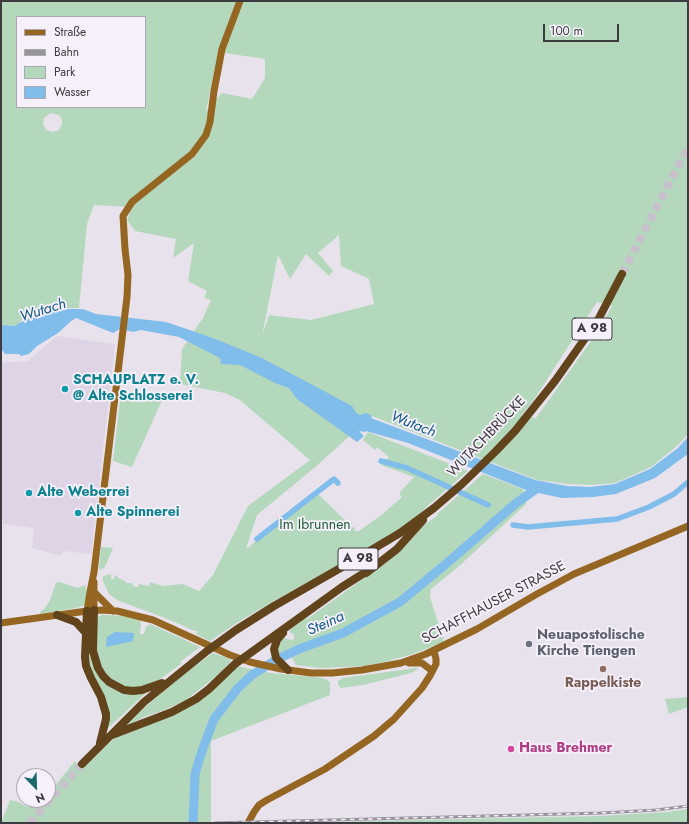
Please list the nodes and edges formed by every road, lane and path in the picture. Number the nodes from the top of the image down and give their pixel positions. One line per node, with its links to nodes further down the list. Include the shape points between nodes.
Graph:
1 (240, 1): 6 (main road, via 222,49 206,135 192,154 132,202 123,216 128,275 127,297)
2 (622, 274): 3 (highway, WUTACHBRÜCKE / A 98, via 598,320 520,425 495,452)
3 (434, 508): 5 (highway, via 397,549); 19 (highway, A 98, via 400,533 236,630)
4 (688, 526): 13 (main road, SCHAFFHAUSER STRASSE, via 574,574)
5 (370, 570): 15 (highway); 17 (highway, via 284,632 277,640 274,649 276,658)
6 (94, 574): 7 (main road); 8 (main road, via 90,592)
7 (95, 593): 8 (main road); 9 (main road)
8 (91, 610): 9 (main road, SCHAFFHAUSER STRASSE); 10 (main road, SCHAFFHAUSER STRASSE); 12 (highway); 19 (highway, via 95,660 109,682 124,690 133,691)
9 (113, 611): 15 (main road, SCHAFFHAUSER STRASSE, via 153,620)
10 (57, 615): 11 (main road, SCHAFFHAUSER STRASSE); 12 (highway, via 76,622)
11 (1, 623)
12 (86, 633): 21 (highway, via 86,666 106,714)
13 (434, 651): 14 (main road, SCHAFFHAUSER STRASSE); 18 (main road, via 436,664)
14 (426, 654): 16 (main road, SCHAFFHAUSER STRASSE); 18 (main road)
15 (241, 659): 17 (main road, SCHAFFHAUSER STRASSE); 20 (highway, via 209,689 185,706)
16 (401, 662): 17 (main road, SCHAFFHAUSER STRASSE, via 338,672 311,673); 18 (main road, via 422,663)
17 (285, 668)
18 (431, 672): 23 (main road, via 408,703 384,728 326,769 263,802)
19 (169, 681): 20 (highway, A 98)
20 (108, 737): 21 (highway, A 98)
21 (100, 745): 22 (highway, A 98)
22 (82, 764)
23 (248, 823)

